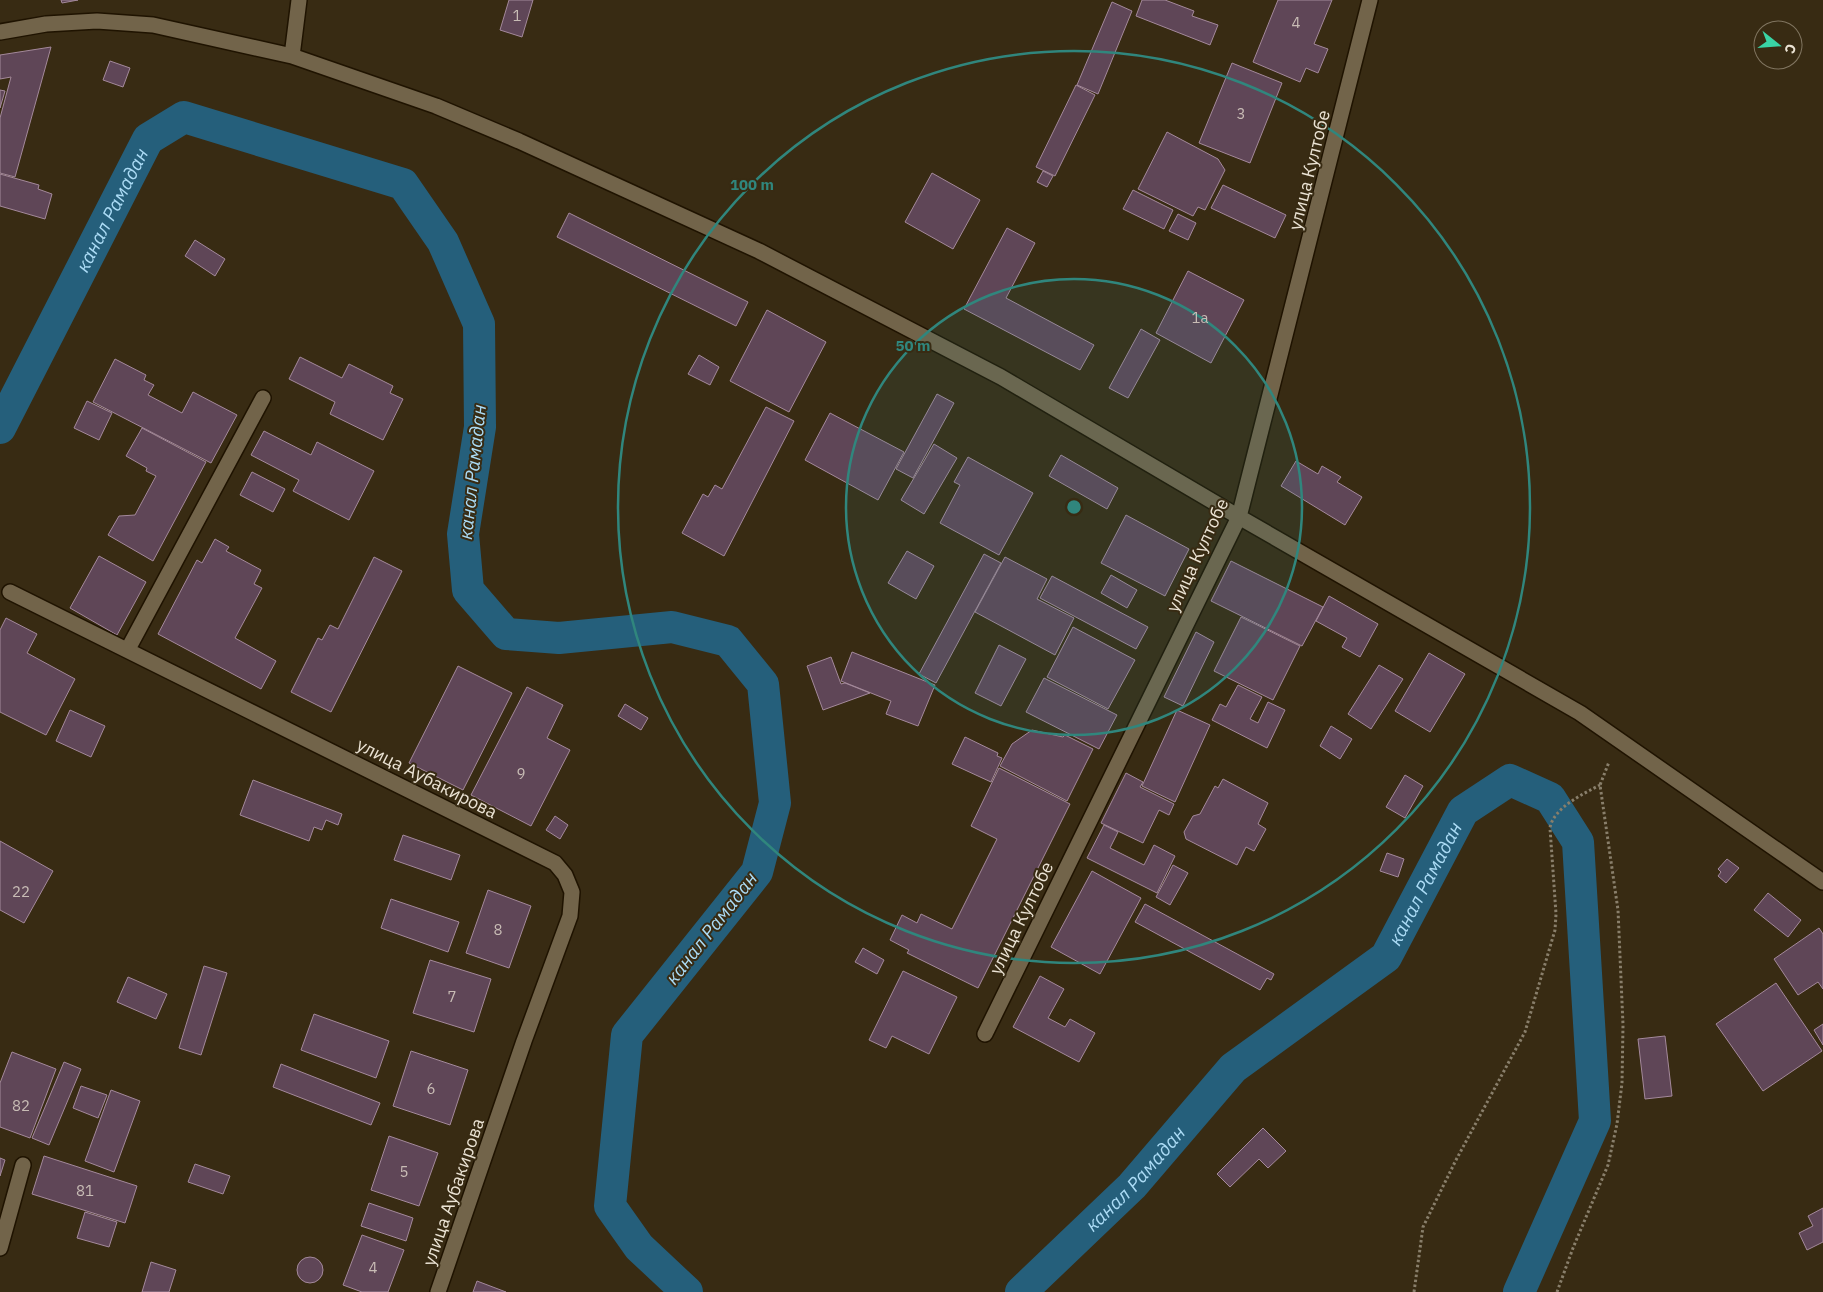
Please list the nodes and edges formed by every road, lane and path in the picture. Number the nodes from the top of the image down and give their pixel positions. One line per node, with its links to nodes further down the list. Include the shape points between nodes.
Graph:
1 (299, 0): 4 (street)
2 (1370, 0): 6 (street, улица Култобе)
3 (0, 32): 4 (street, via 46,24 96,21 153,25)
4 (292, 56): 6 (street, via 436,106 759,251 1001,377)
5 (263, 398): 8 (street)
6 (1239, 517): 9 (street, via 1580,712); 12 (street, улица Култобе)
7 (10, 592): 8 (street, улица Аубакирова)
8 (128, 649): 15 (street, улица Аубакирова, via 555,863 565,875 572,892 570,916)
9 (1619, 738): 10 (path); 11 (street)
10 (1600, 785): 16 (path, via 1577,798 1551,820 1555,930 1526,1032 1423,1227); 17 (path, via 1618,910 1622,1083 1608,1165)
11 (1823, 882)
12 (985, 1034)
13 (23, 1165): 14 (street)
14 (0, 1248)
15 (438, 1292)
16 (1414, 1292)
17 (1557, 1292)

